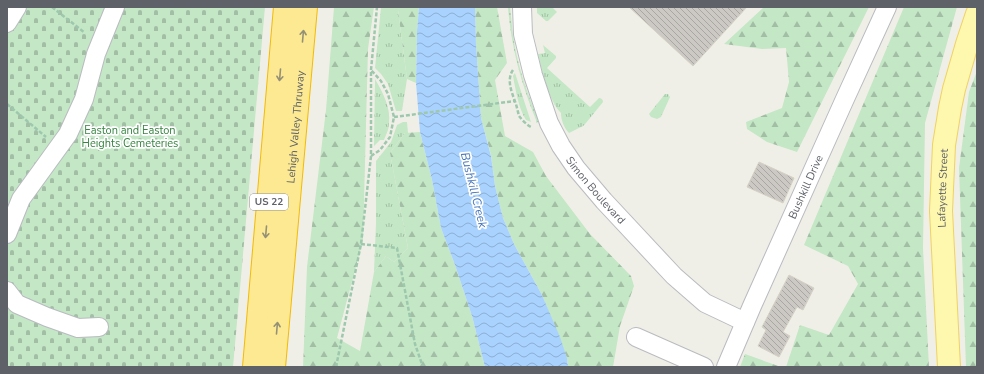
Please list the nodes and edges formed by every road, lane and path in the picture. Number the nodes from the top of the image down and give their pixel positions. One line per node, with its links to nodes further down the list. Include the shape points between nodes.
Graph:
1 (17, 7): 10 (street)
2 (52, 7): 11 (path)
3 (115, 7): 11 (street)
4 (285, 7): 26 (highway, Lehigh Valley Thruway / US 22, one-way to 26)
5 (306, 7): 27 (highway, Lehigh Valley Thruway / US 22, one-way to 5)
6 (377, 7): 13 (path)
7 (522, 7): 23 (street, Simon Boulevard, via 523,34 549,123 576,168 674,276 706,303)
8 (887, 7): 23 (street, Bushkill Drive)
9 (977, 14): 32 (main road, Lafayette Street, via 954,89 944,145 941,211)
10 (7, 23)
11 (100, 44): 18 (street, via 84,99)
12 (516, 66): 14 (path, via 510,79)
13 (371, 70): 16 (path, via 388,94); 19 (path)
14 (515, 101): 16 (path); 17 (path, via 520,117)
15 (7, 104): 18 (path)
16 (394, 117): 19 (path, via 390,137 380,150)
17 (533, 127)
18 (59, 147): 20 (street, via 21,199)
19 (371, 156): 21 (path)
20 (7, 234)
21 (361, 244): 28 (path); 29 (path, via 397,248 415,344)
22 (7, 291): 24 (street, via 17,304 47,317 78,328)
23 (745, 322): 31 (street, Bushkill Drive)
24 (99, 327)
25 (636, 337): 30 (street)
26 (254, 367)
27 (274, 367)
28 (336, 367)
29 (423, 367)
30 (704, 367)
31 (726, 367)
32 (949, 367)

